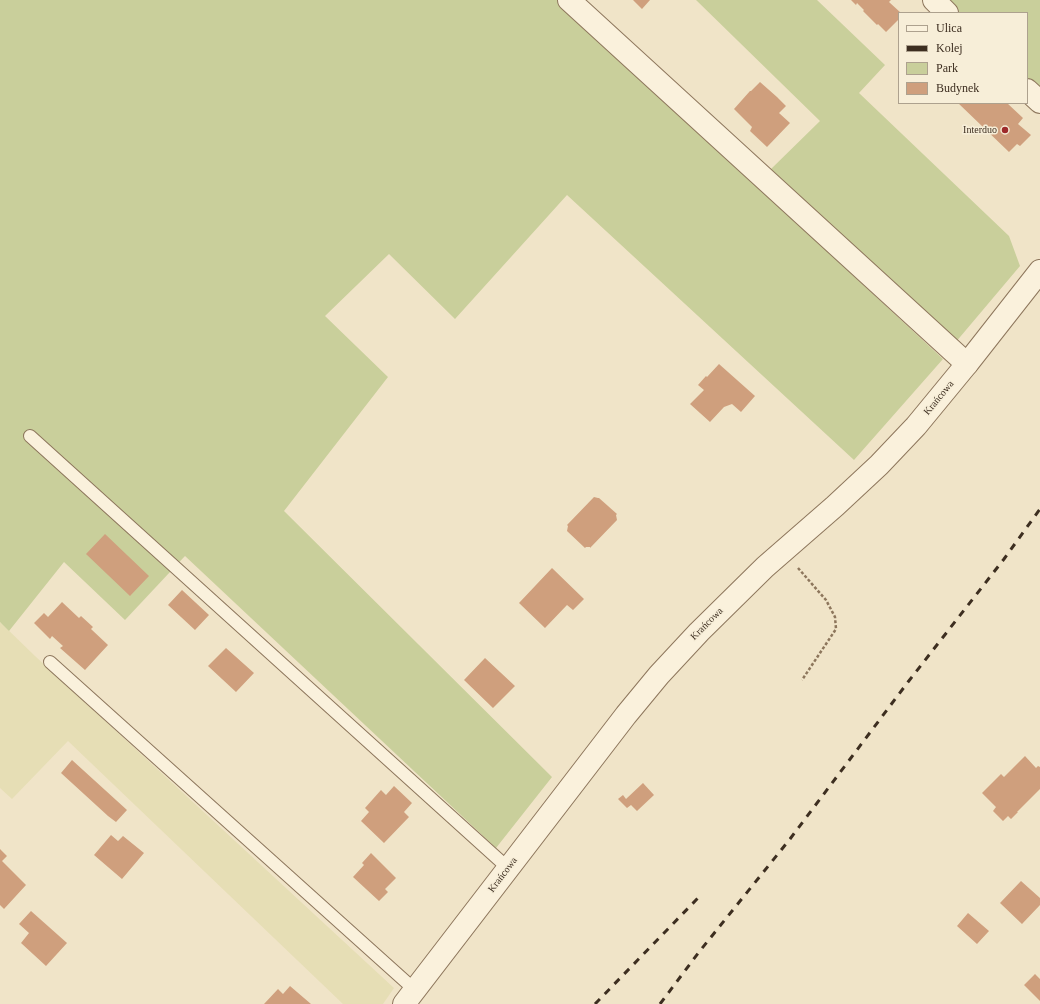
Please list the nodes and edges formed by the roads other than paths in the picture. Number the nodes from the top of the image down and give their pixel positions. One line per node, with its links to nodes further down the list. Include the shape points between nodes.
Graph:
1 (569, 0): 7 (street)
2 (934, 0): 3 (street)
3 (946, 12)
4 (1028, 91): 5 (street)
5 (1040, 102)
6 (1040, 271): 7 (street, Krańcowa)
7 (967, 364): 10 (street, Krańcowa, via 916,426 879,465 765,567 704,626 659,675)
8 (30, 436): 10 (lane)
9 (50, 662): 11 (lane)
10 (508, 868): 11 (street, Krańcowa)
11 (409, 997)

